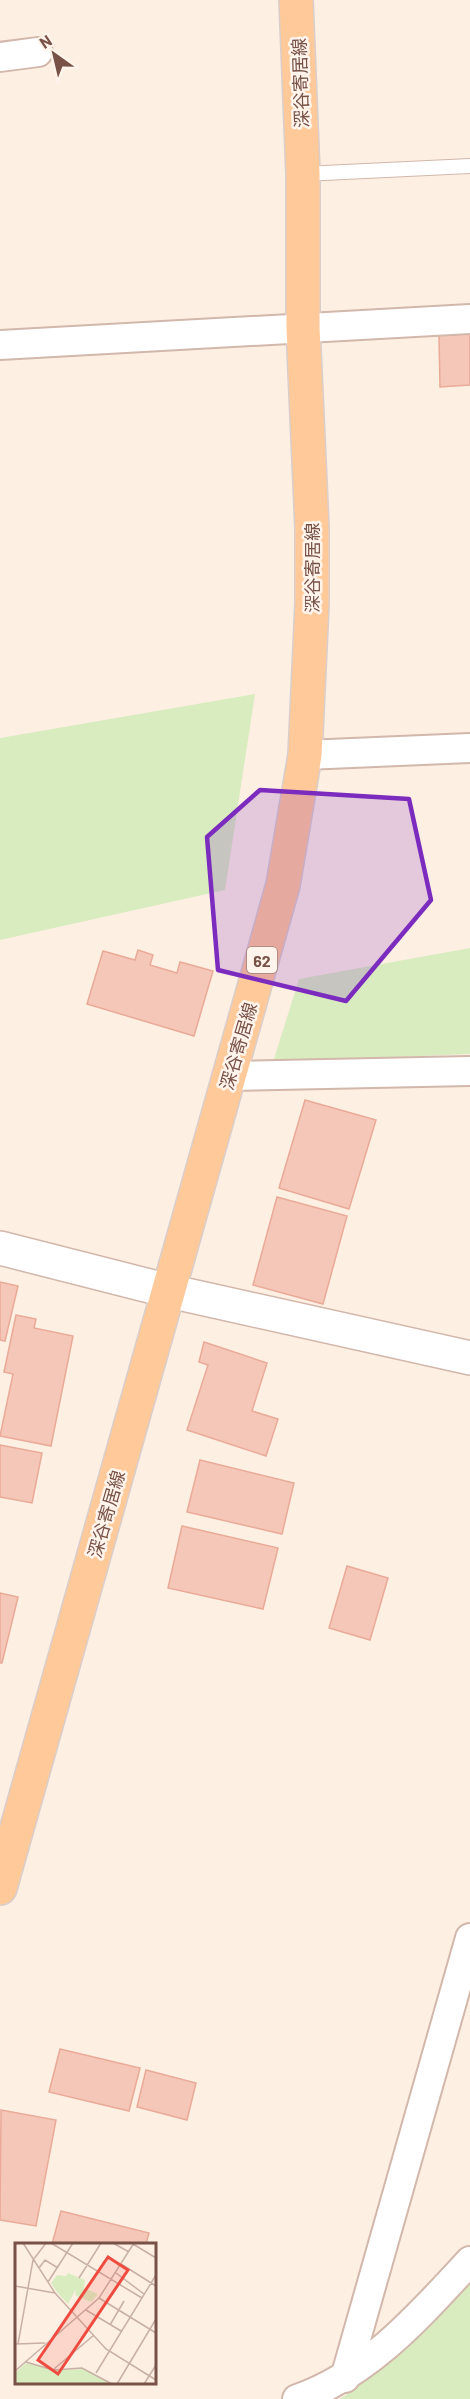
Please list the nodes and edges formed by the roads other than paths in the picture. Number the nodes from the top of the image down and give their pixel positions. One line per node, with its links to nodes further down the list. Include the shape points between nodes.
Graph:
1 (296, 0): 5 (main road, 深谷寄居線 / 62)
2 (38, 52): 3 (street)
3 (0, 57)
4 (470, 166): 5 (lane)
5 (303, 174): 7 (main road, 深谷寄居線 / 62)
6 (470, 319): 7 (street)
7 (303, 327): 8 (street); 10 (main road, 深谷寄居線 / 62, via 312,528 311,663)
8 (0, 345)
9 (470, 748): 10 (street)
10 (305, 755): 12 (main road, 深谷寄居線 / 62, via 283,885)
11 (470, 1071): 12 (street)
12 (229, 1076): 14 (main road, 深谷寄居線 / 62)
13 (0, 1248): 14 (street)
14 (169, 1291): 15 (street); 16 (main road, 深谷寄居線 / 62)
15 (470, 1358)
16 (0, 1888)
17 (470, 1938): 19 (street)
18 (470, 2261): 19 (street, via 410,2327)
19 (345, 2378): 20 (street)
20 (297, 2399)

